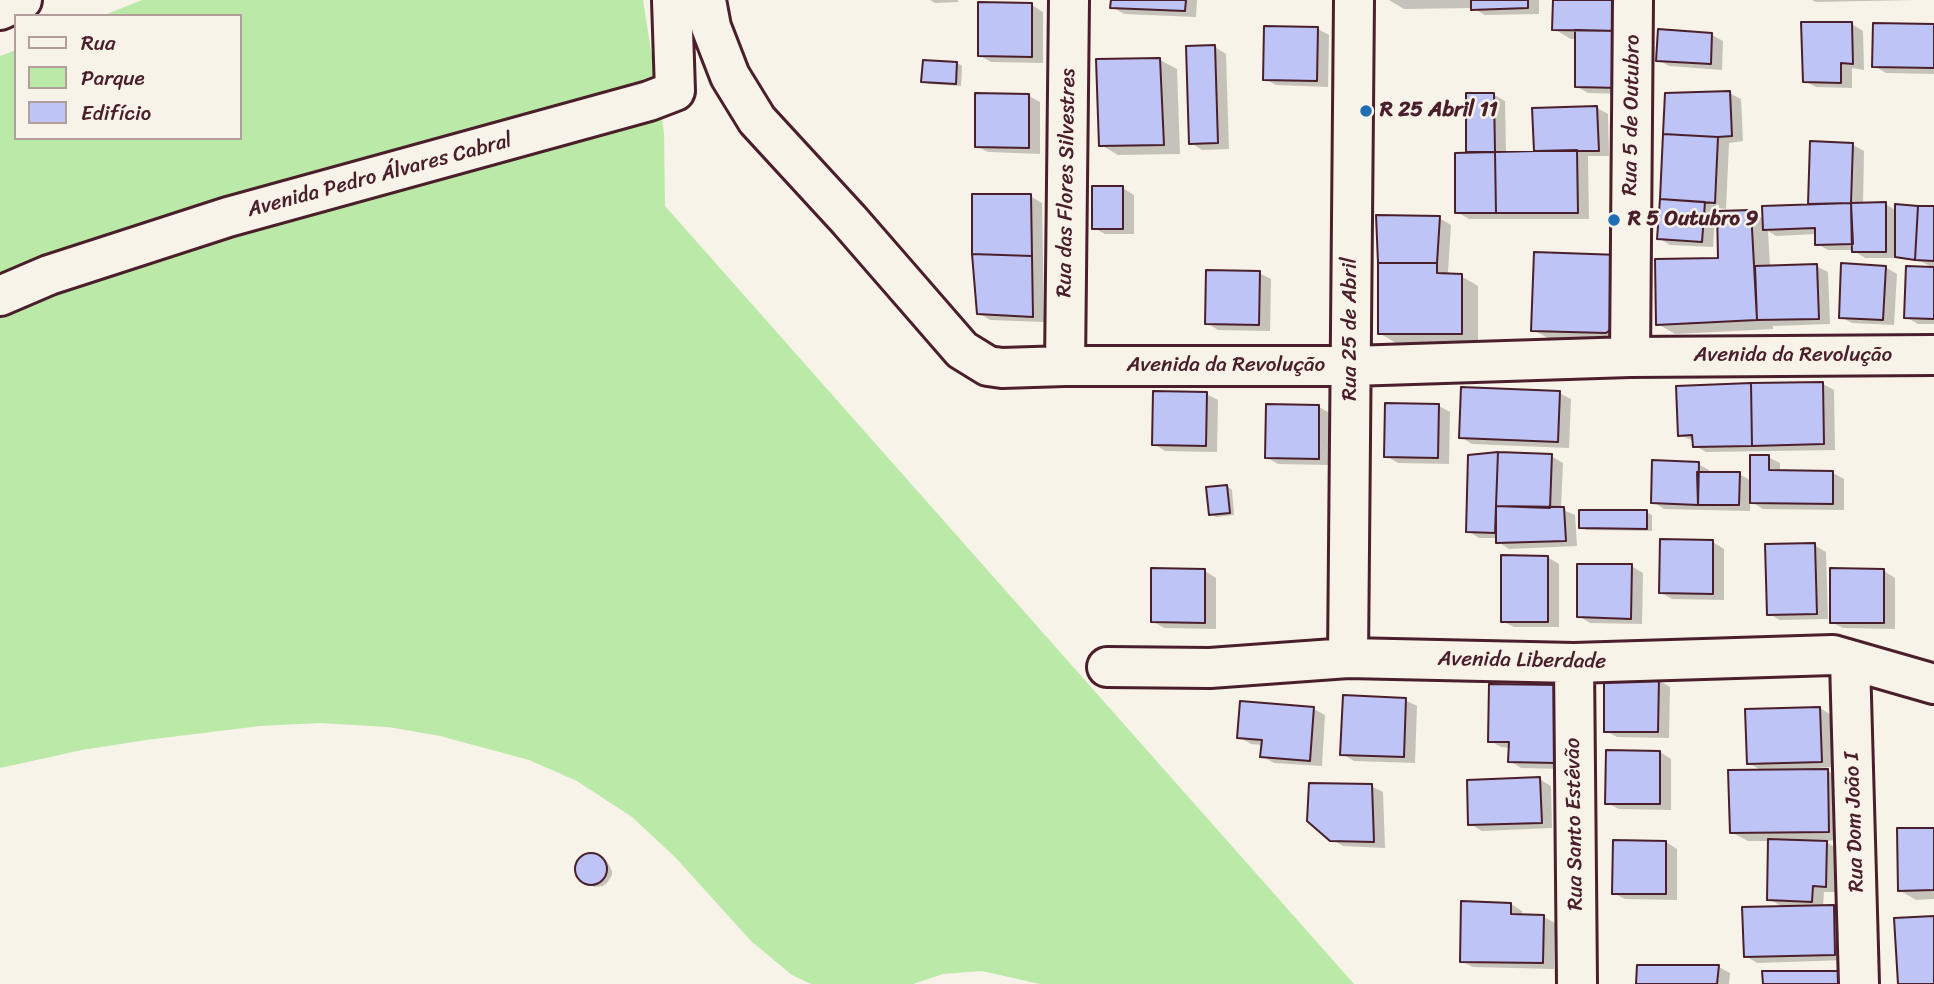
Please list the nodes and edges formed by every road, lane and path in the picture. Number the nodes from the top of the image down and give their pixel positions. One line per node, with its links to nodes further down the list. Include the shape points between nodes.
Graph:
1 (22, 0): 7 (street)
2 (672, 0): 8 (street, Avenida Pedro Álvares Cabral, via 675,91 228,218 49,275)
3 (706, 0): 11 (street, Avenida da Revolução, via 730,76 757,120 962,351 988,366)
4 (1069, 0): 11 (street, Rua das Flores Silvestres)
5 (1354, 0): 12 (street, Rua 25 de Abril)
6 (1633, 0): 10 (street, Rua 5 de Outubro)
7 (0, 10)
8 (0, 296)
9 (1934, 355): 10 (street, Avenida da Revolução)
10 (1630, 357): 12 (street, Avenida da Revolução)
11 (1065, 366): 12 (street, Avenida da Revolução)
12 (1351, 366): 13 (street, Rua 25 de Abril)
13 (1348, 658): 15 (street, Avenida Liberdade); 16 (street, Avenida Liberdade, via 1210,668)
14 (1850, 661): 15 (street, Avenida Liberdade, via 1832,655); 17 (street, Avenida Liberdade); 19 (street, Rua Dom João I)
15 (1573, 663): 18 (street, Rua Santo Estêvão)
16 (1107, 667)
17 (1934, 684)
18 (1577, 984)
19 (1859, 984)

